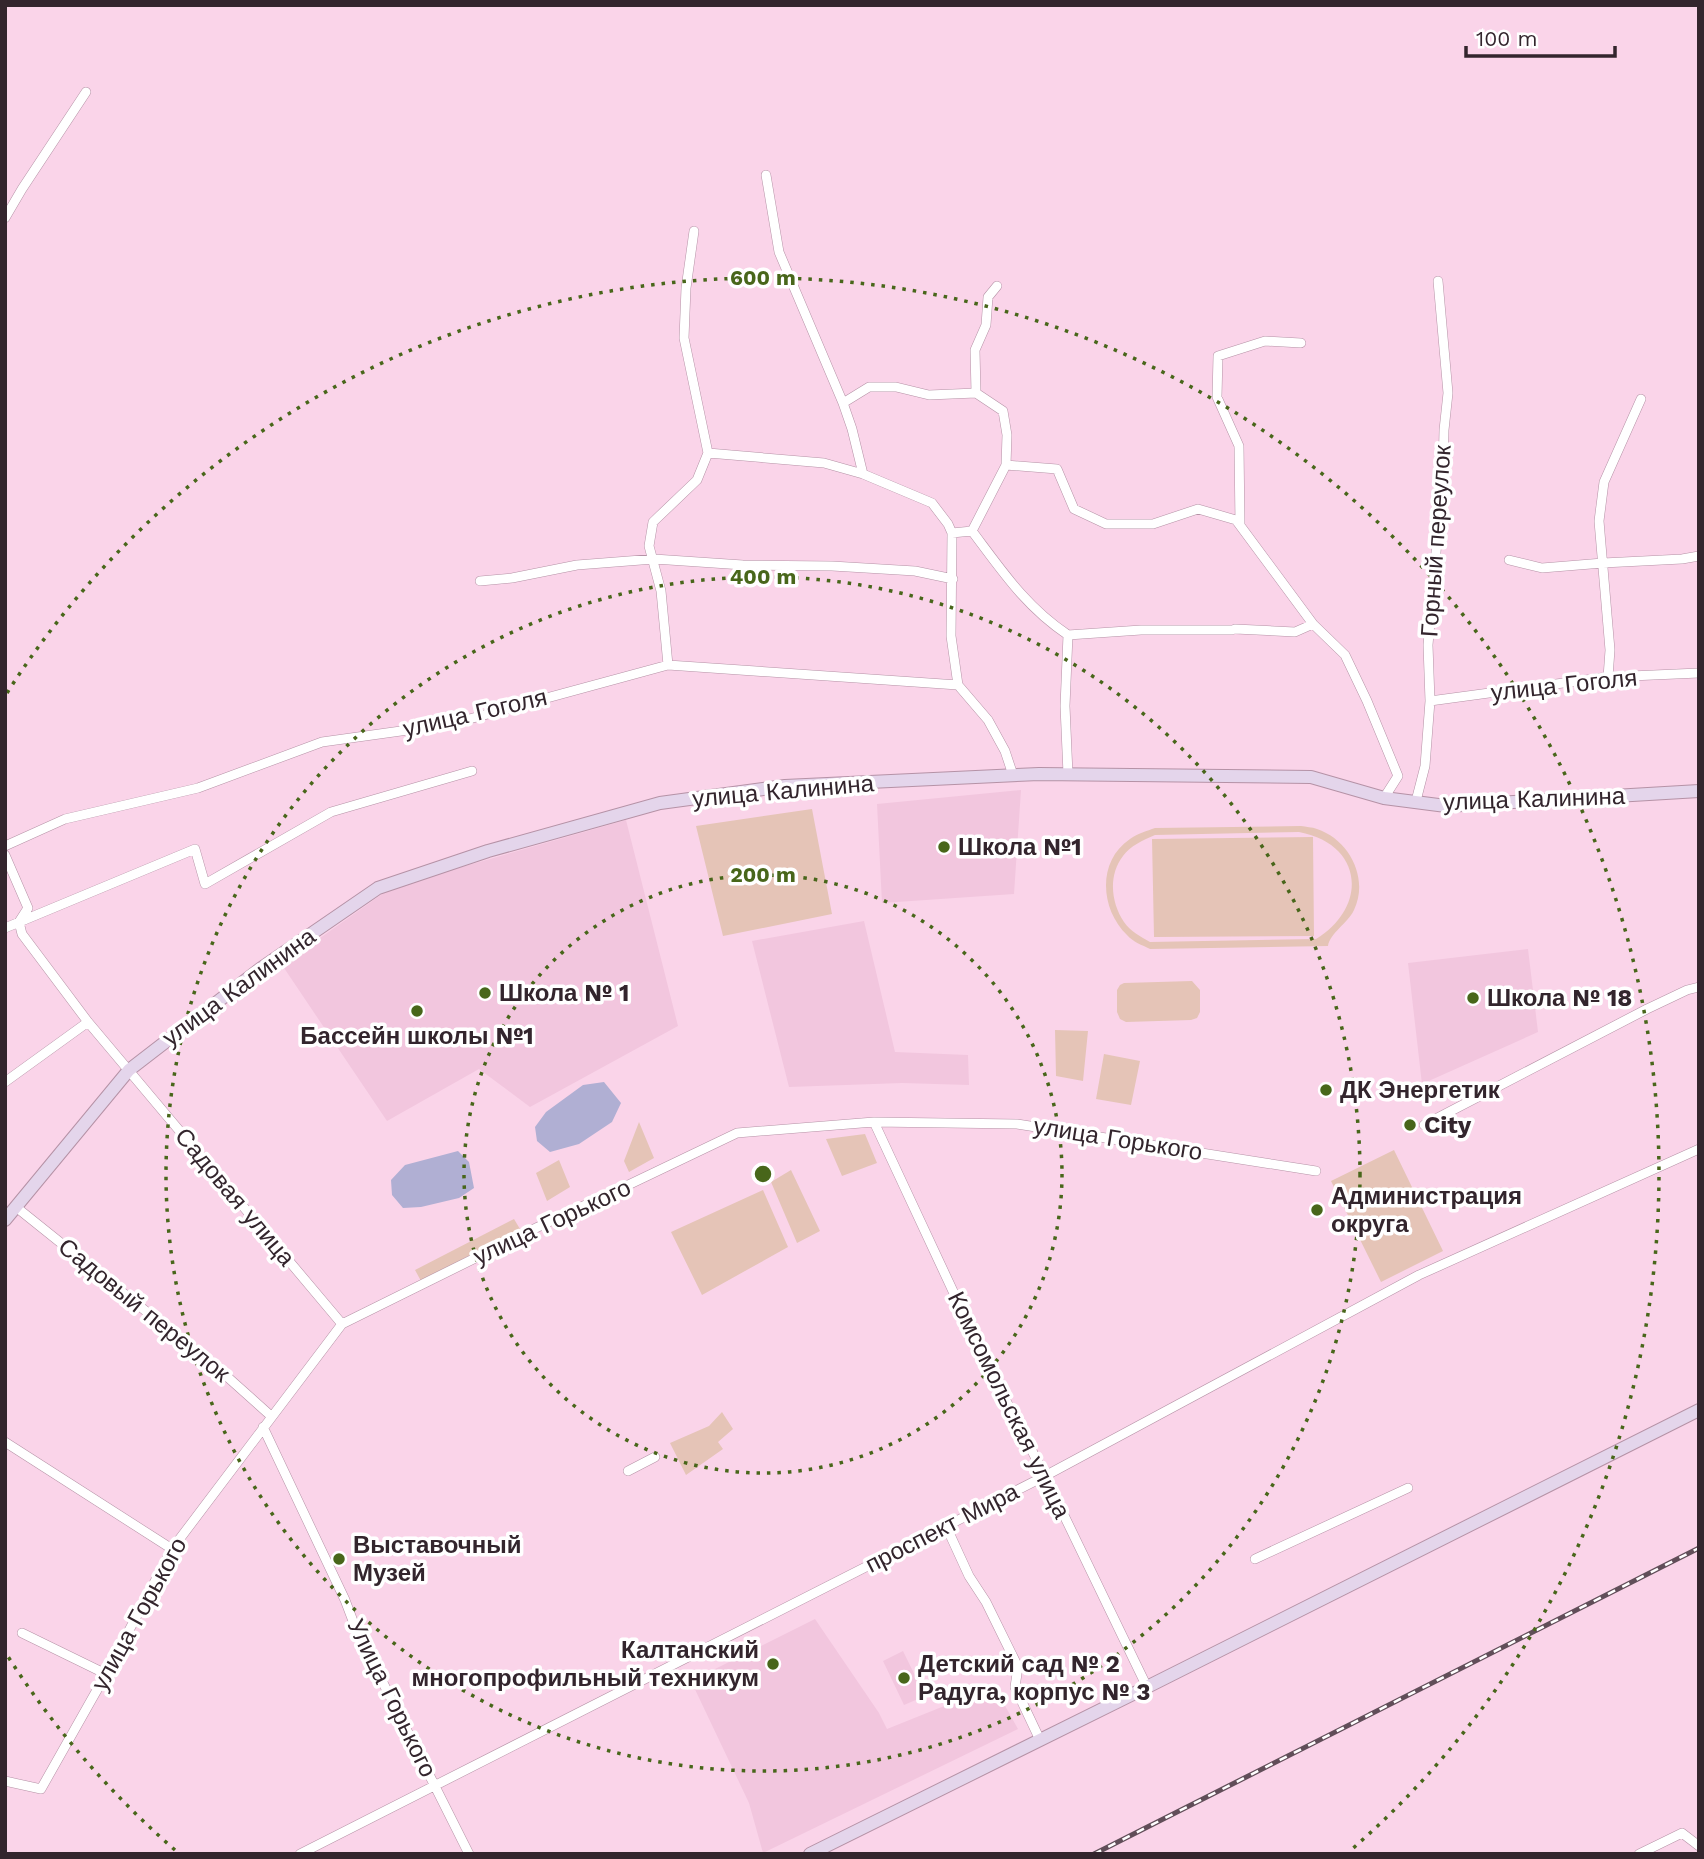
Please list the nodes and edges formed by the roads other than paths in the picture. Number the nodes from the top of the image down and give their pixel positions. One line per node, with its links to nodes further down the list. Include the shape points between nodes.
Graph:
1 (86, 92): 3 (street)
2 (766, 175): 10 (street, via 779,252)
3 (5, 218)
4 (694, 231): 11 (street, via 684,338)
5 (1438, 281): 29 (street, Горный переулок, via 1448,393 1427,645)
6 (997, 286): 8 (street, via 988,297 986,326 975,349)
7 (1301, 342): 14 (street, via 1265,341 1218,356 1217,397 1239,446)
8 (976, 393): 10 (street, via 929,395 896,387 869,387); 12 (street, via 1003,411)
9 (1641, 399): 20 (street, via 1604,482 1599,521)
10 (843, 403): 13 (street)
11 (708, 453): 13 (street, via 824,463); 18 (street, via 696,480 653,522 649,546)
12 (1006, 465): 14 (street, via 1057,469 1074,509 1106,524 1153,524 1198,509); 15 (street)
13 (863, 474): 16 (street, via 932,503)
14 (1240, 525): 23 (street)
15 (972, 531): 16 (street); 24 (street, via 1013,587)
16 (952, 533): 21 (street)
17 (1699, 556): 20 (street)
18 (654, 559): 21 (street, via 915,571); 22 (street, via 577,565); 25 (street)
19 (1509, 560): 20 (street, via 1542,568)
20 (1603, 563): 27 (street)
21 (953, 579): 28 (street, via 951,636)
22 (480, 581)
23 (1313, 624): 24 (street, via 1295,632 1233,629); 34 (street, via 1345,655 1398,776)
24 (1068, 635): 31 (street)
25 (668, 665): 28 (street, улица Гоголя); 36 (street, улица Гоголя, via 451,724 322,742 198,788 65,819)
26 (1699, 673): 27 (street, улица Гоголя)
27 (1608, 677): 29 (street, улица Гоголя)
28 (958, 685): 32 (street, via 988,720)
29 (1430, 701): 35 (street, Горный переулок, via 1425,766)
30 (472, 771): 38 (street, via 331,812 205,884 195,849)
31 (1068, 774): 32 (street, улица Калинина); 34 (street, улица Калинина, via 1311,777)
32 (1013, 775): 42 (street, улица Калинина, via 785,786 660,803 488,851 378,888 260,969)
33 (1699, 791): 35 (street, улица Калинина, via 1446,806)
34 (1384, 798): 35 (street, улица Калинина)
35 (1416, 801)
36 (5, 846)
37 (5, 855): 38 (street, via 28,908)
38 (19, 922): 39 (street); 41 (street, Садовая улица, via 22,934)
39 (5, 928)
40 (1699, 987): 45 (street, via 1647,1009)
41 (88, 1022): 42 (street, Садовая улица); 43 (street)
42 (129, 1070): 48 (street, улица Калинина); 50 (street, Садовая улица)
43 (5, 1082)
44 (874, 1122): 47 (street, улица Горького, via 1017,1124); 50 (street, улица Горького, via 737,1133); 57 (street, Комсомольская улица, via 986,1362)
45 (1424, 1125)
46 (1699, 1149): 57 (street, проспект Мира, via 1419,1275)
47 (1315, 1171)
48 (16, 1207): 49 (street, улица Калинина); 52 (street, Садовый переулок)
49 (5, 1220)
50 (342, 1324): 52 (street, улица Горького)
51 (1699, 1410): 64 (street)
52 (271, 1416): 53 (street, улица Горького)
53 (263, 1427): 60 (street, улица Горького); 67 (street, Улица Горького, via 356,1629)
54 (5, 1442): 60 (street)
55 (654, 1457): 56 (street)
56 (628, 1471)
57 (1045, 1476): 59 (street, проспект Мира); 64 (street, Комсомольская улица)
58 (1408, 1488): 61 (street)
59 (946, 1526): 65 (street, via 1018,1667 1015,1687); 67 (street, проспект Мира)
60 (172, 1549): 63 (street, улица Горького)
61 (1255, 1559)
62 (22, 1633): 63 (street)
63 (106, 1674): 66 (street, улица Горького, via 41,1789)
64 (1147, 1687): 65 (street)
65 (1040, 1740): 71 (street)
66 (5, 1781)
67 (435, 1784): 69 (street, проспект Мира); 70 (street, Улица Горького)
68 (1699, 1846): 72 (street, via 1682,1833)
69 (300, 1854)
70 (469, 1854)
71 (810, 1854)
72 (1639, 1854)

